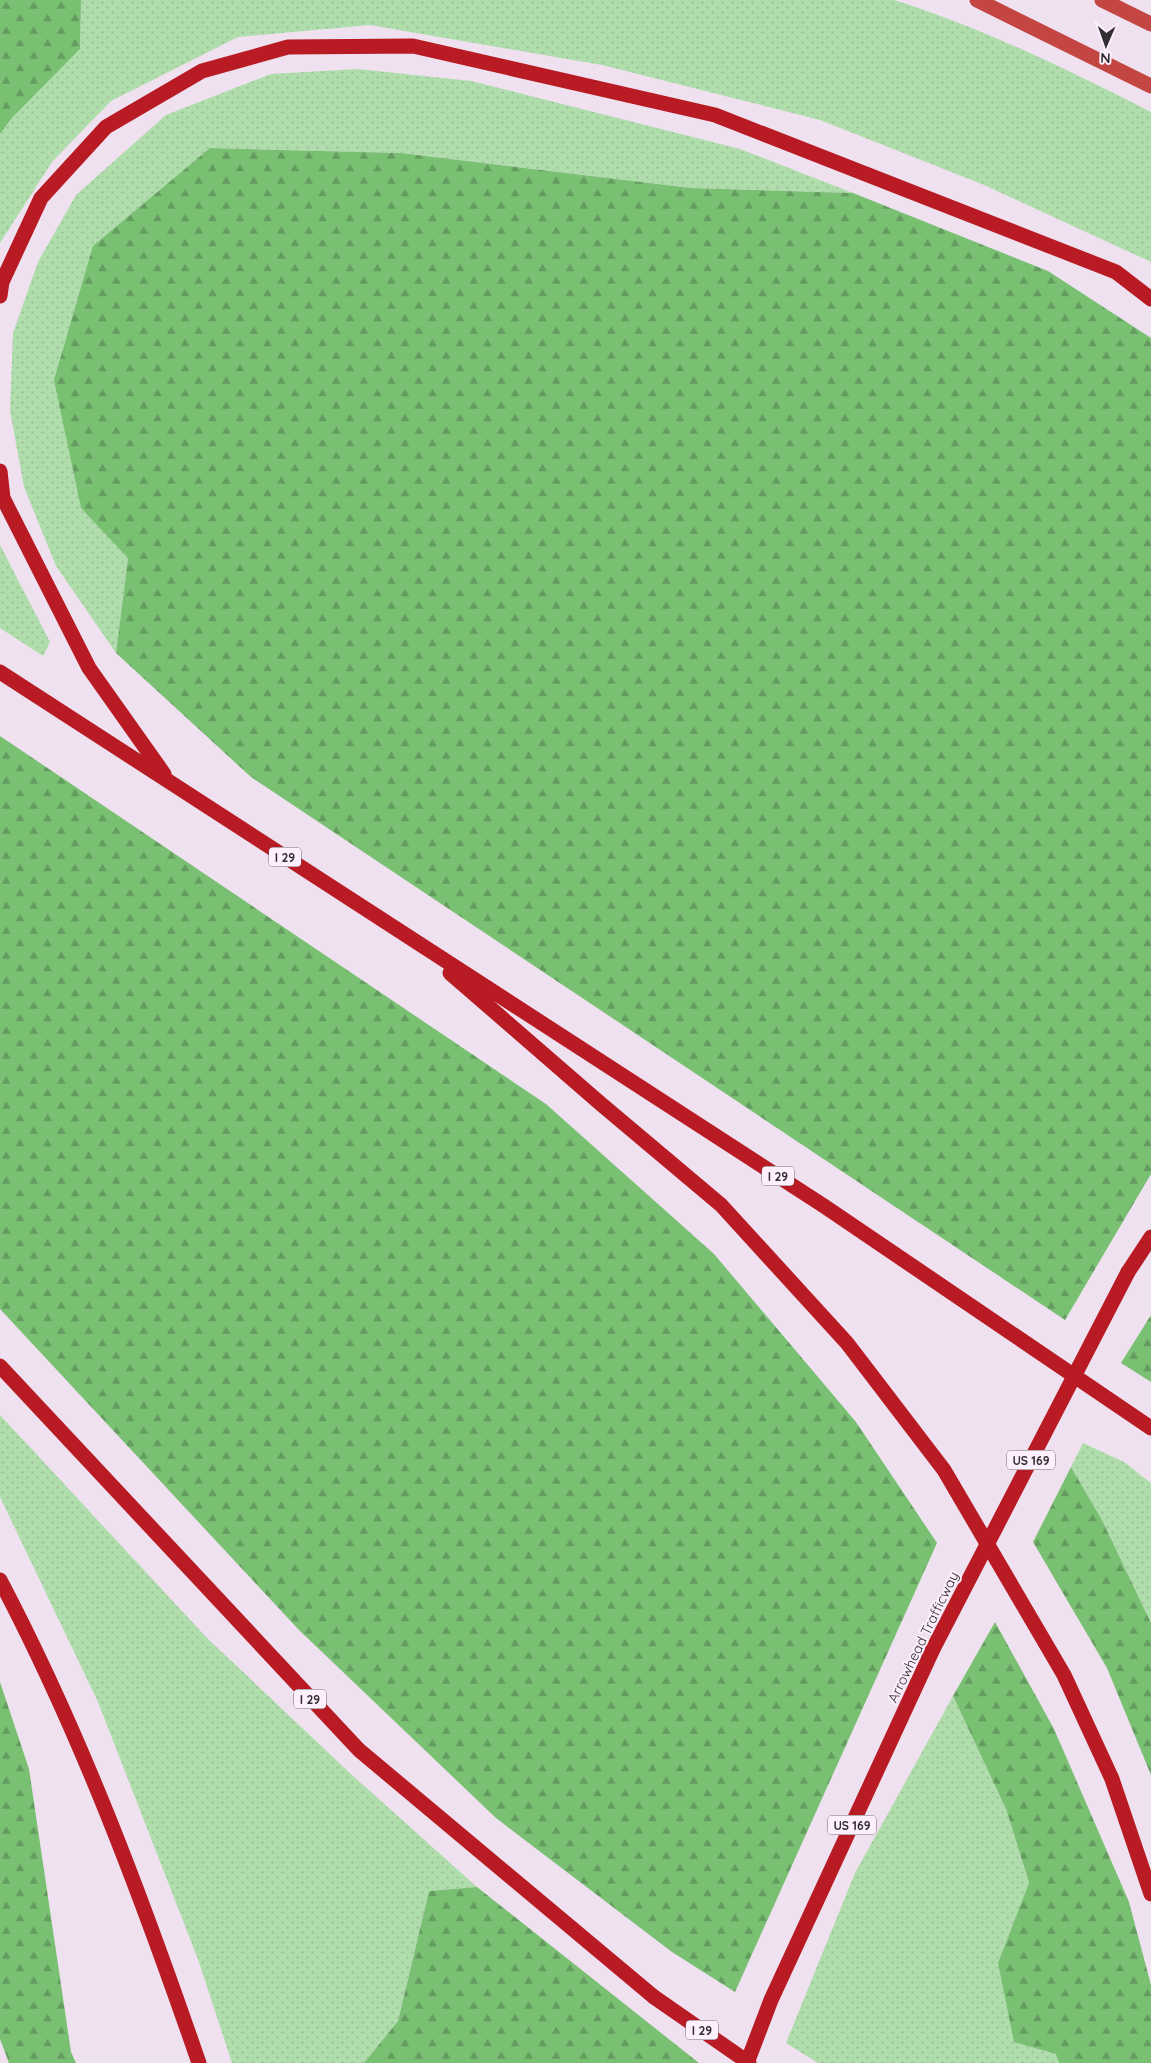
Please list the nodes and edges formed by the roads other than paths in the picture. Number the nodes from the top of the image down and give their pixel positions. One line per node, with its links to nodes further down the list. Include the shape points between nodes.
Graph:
1 (978, 0): 4 (main road)
2 (1102, 0): 3 (main road)
3 (1151, 24)
4 (1151, 86)
5 (0, 296): 6 (highway, via 2,282 41,198 106,127 202,71 288,47 413,46 714,115 1116,272)
6 (1151, 299)
7 (0, 471): 9 (highway, via 4,498 89,668)
8 (0, 672): 9 (highway, I 29)
9 (169, 782): 10 (highway, I 29)
10 (401, 931): 13 (highway, I 29, via 824,1206); 15 (highway, via 721,1206 847,1343 944,1470 1064,1675 1112,1779)
11 (1151, 1237): 17 (highway, Arrowhead Trafficway / US 169, bridge, via 1128,1272 933,1649 771,2000)
12 (0, 1366): 17 (highway, I 29, bridge, via 359,1750 654,1997)
13 (1151, 1428)
14 (0, 1580): 16 (highway, via 27,1632 106,1808)
15 (1151, 1894)
16 (199, 2063)
17 (748, 2063)

